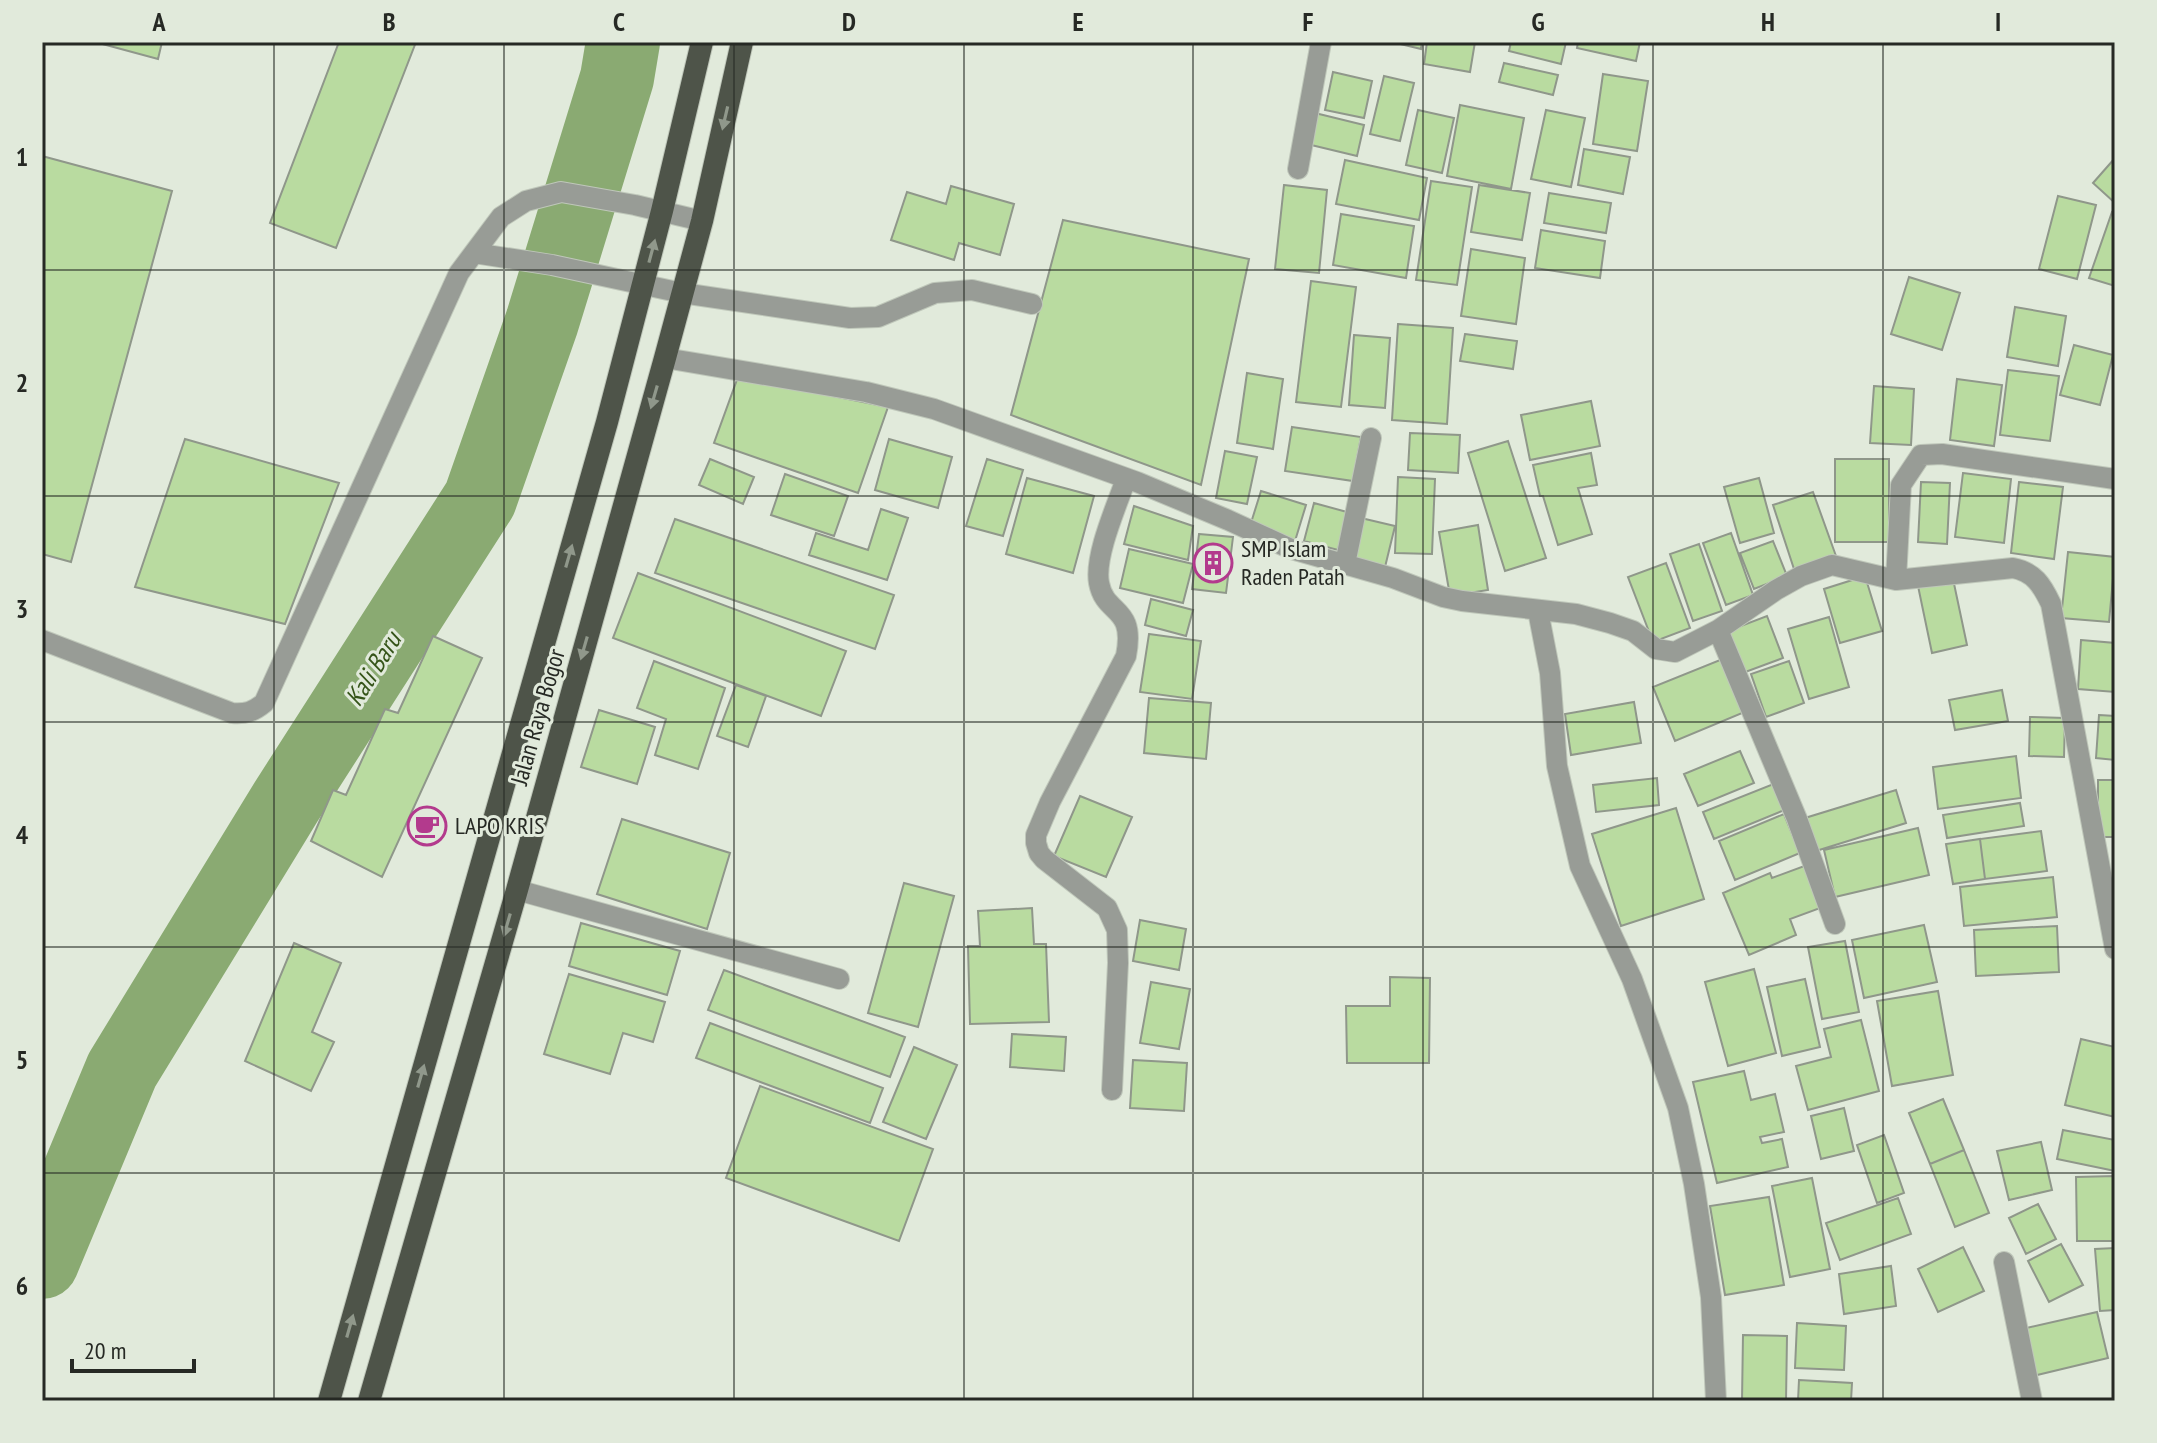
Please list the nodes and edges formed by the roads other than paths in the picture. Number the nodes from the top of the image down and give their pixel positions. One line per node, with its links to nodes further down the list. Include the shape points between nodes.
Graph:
1 (702, 42): 5 (highway, Jalan Raya Bogor)
2 (742, 42): 6 (highway, Jalan Raya Bogor, one-way to 6)
3 (1321, 42): 4 (street)
4 (1298, 169)
5 (662, 211): 6 (street); 7 (street, via 561,192 526,201 501,217); 8 (highway, Jalan Raya Bogor, one-way to 5)
6 (702, 221): 9 (highway, Jalan Raya Bogor)
7 (474, 253): 8 (street); 19 (street, via 459,273 264,703 255,711 232,713)
8 (633, 283): 9 (street); 26 (highway, Jalan Raya Bogor, one-way to 8, via 602,438)
9 (682, 293): 10 (street, via 850,318 878,317 935,293 972,290); 11 (highway, Jalan Raya Bogor)
10 (1032, 304)
11 (665, 358): 13 (street, via 866,392 934,409); 20 (highway, Jalan Raya Bogor, one-way to 20)
12 (1371, 438): 15 (street)
13 (1126, 479): 15 (street, via 1291,549); 24 (street, via 1099,567 1099,584 1127,627 1126,656 1036,835 1044,859 1107,908 1117,930)
14 (2115, 479): 16 (street, via 1921,455 1901,485)
15 (1345, 564): 17 (street, via 1443,597)
16 (1896, 580): 18 (street, via 1832,565 1776,590); 22 (street, via 2013,568 2033,575 2045,590)
17 (1538, 611): 18 (street, via 1610,623 1633,631 1656,649 1675,652); 28 (street, via 1550,673 1557,766 1580,866 1632,979 1678,1108 1711,1297)
18 (1718, 630): 21 (street)
19 (42, 640)
20 (517, 890): 23 (street); 27 (highway, Jalan Raya Bogor, one-way to 27)
21 (1835, 924)
22 (2115, 949)
23 (839, 979)
24 (1112, 1090)
25 (2004, 1262): 29 (street)
26 (329, 1401)
27 (369, 1401)
28 (1716, 1401)
29 (2032, 1401)

